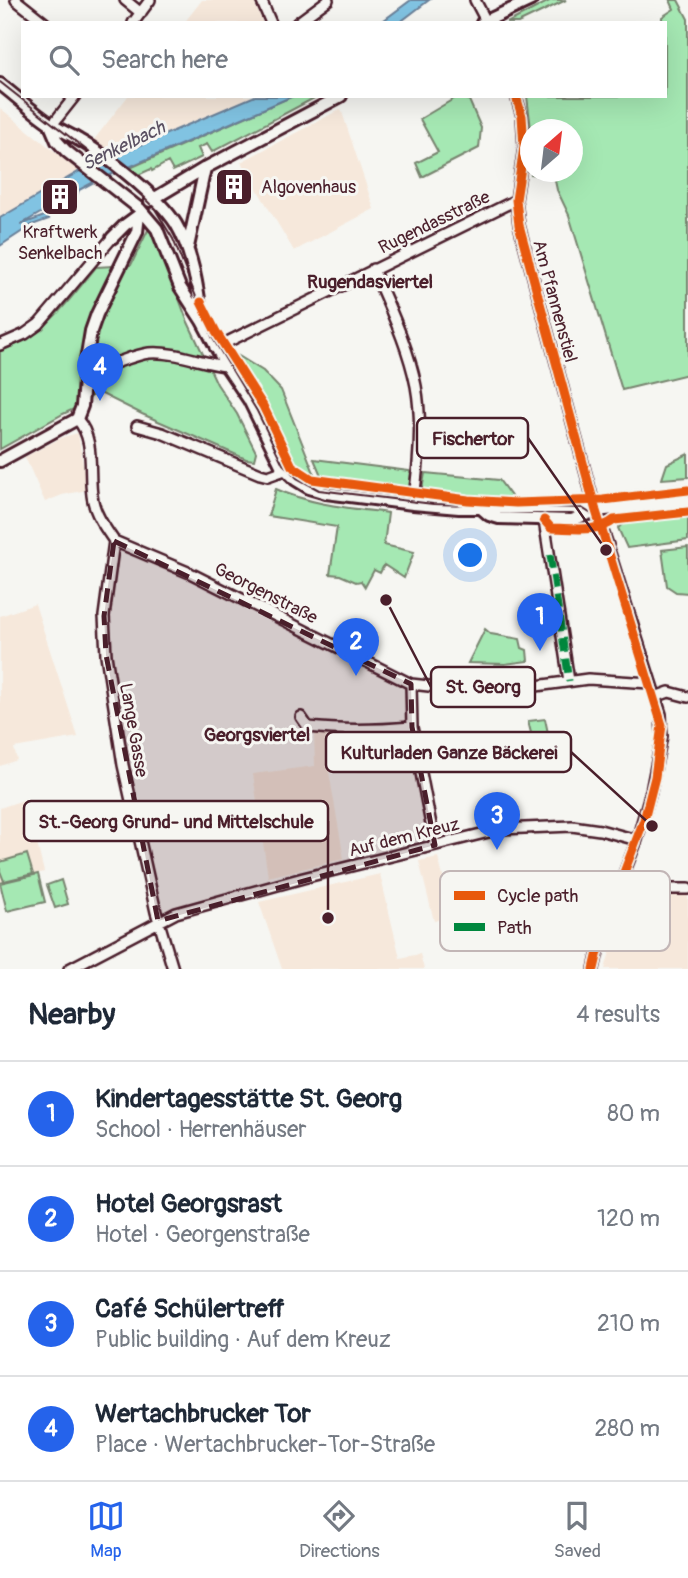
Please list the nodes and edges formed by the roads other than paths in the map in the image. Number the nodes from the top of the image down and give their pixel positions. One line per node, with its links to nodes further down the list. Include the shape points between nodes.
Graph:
1 (16, 0): 9 (street)
2 (124, 0): 8 (street)
3 (150, 0): 8 (street)
4 (261, 0): 11 (street)
5 (328, 0): 12 (street)
6 (475, 0): 13 (street)
7 (531, 0): 14 (street)
8 (141, 13): 10 (street)
9 (42, 21)
10 (135, 21)
11 (270, 21)
12 (300, 21)
13 (485, 21)
14 (487, 21)
15 (0, 84): 19 (street)
16 (73, 98): 19 (street)
17 (337, 98): 20 (street)
18 (517, 98): 22 (street, Am Pfannenstiel, via 524,148)
19 (52, 125): 21 (street, via 107,160); 23 (street, via 57,141)
20 (205, 168): 21 (street); 25 (street)
21 (153, 198): 23 (street); 25 (street, via 175,222)
22 (516, 200): 26 (street, Rugendasstraße); 39 (street, Am Pfannenstiel)
23 (137, 218): 24 (street); 27 (street, via 162,237 180,287); 31 (street, via 137,232 97,314)
24 (113, 238): 28 (street, via 39,324)
25 (187, 250): 27 (street)
26 (373, 269): 29 (street, Rugendasstraße); 37 (street, via 416,385 420,424)
27 (202, 321): 29 (street)
28 (0, 345)
29 (215, 348): 30 (street)
30 (226, 366): 31 (street, via 161,353); 35 (street)
31 (85, 368): 32 (street)
32 (77, 419): 34 (street); 41 (street, via 89,441 93,503)
33 (137, 426): 35 (street, via 260,474)
34 (0, 461)
35 (285, 470): 37 (street, via 319,492)
36 (688, 501): 39 (street)
37 (413, 504): 38 (street)
38 (482, 509): 39 (street); 40 (street, via 493,517)
39 (596, 511): 40 (street, via 572,520); 43 (street, Am Pfannenstiel)
40 (544, 520): 42 (street)
41 (114, 541): 44 (street, Georgenstraße, via 190,573); 54 (street, Lange Gasse, via 104,616 106,655 123,765)
42 (569, 681): 43 (street, Georgenstraße); 44 (street, Georgenstraße, via 499,691)
43 (650, 683): 45 (street, Am Pfannenstiel)
44 (411, 684): 48 (street)
45 (655, 697): 46 (street, via 669,692); 49 (street, Am Pfannenstiel, via 662,736)
46 (688, 697)
47 (301, 718): 48 (street, via 309,727 324,729)
48 (412, 727): 50 (street)
49 (637, 841): 50 (street, Auf dem Kreuz, via 581,827 529,826); 51 (street, Am Pfannenstiel)
50 (435, 845): 54 (street, Auf dem Kreuz, via 245,893)
51 (625, 871)
52 (670, 889): 53 (street)
53 (688, 889)
54 (158, 921): 56 (street, Auf dem Kreuz); 57 (street, Lange Gasse)
55 (598, 951): 58 (street, Am Pfannenstiel)
56 (69, 969)
57 (173, 969)
58 (594, 969)

